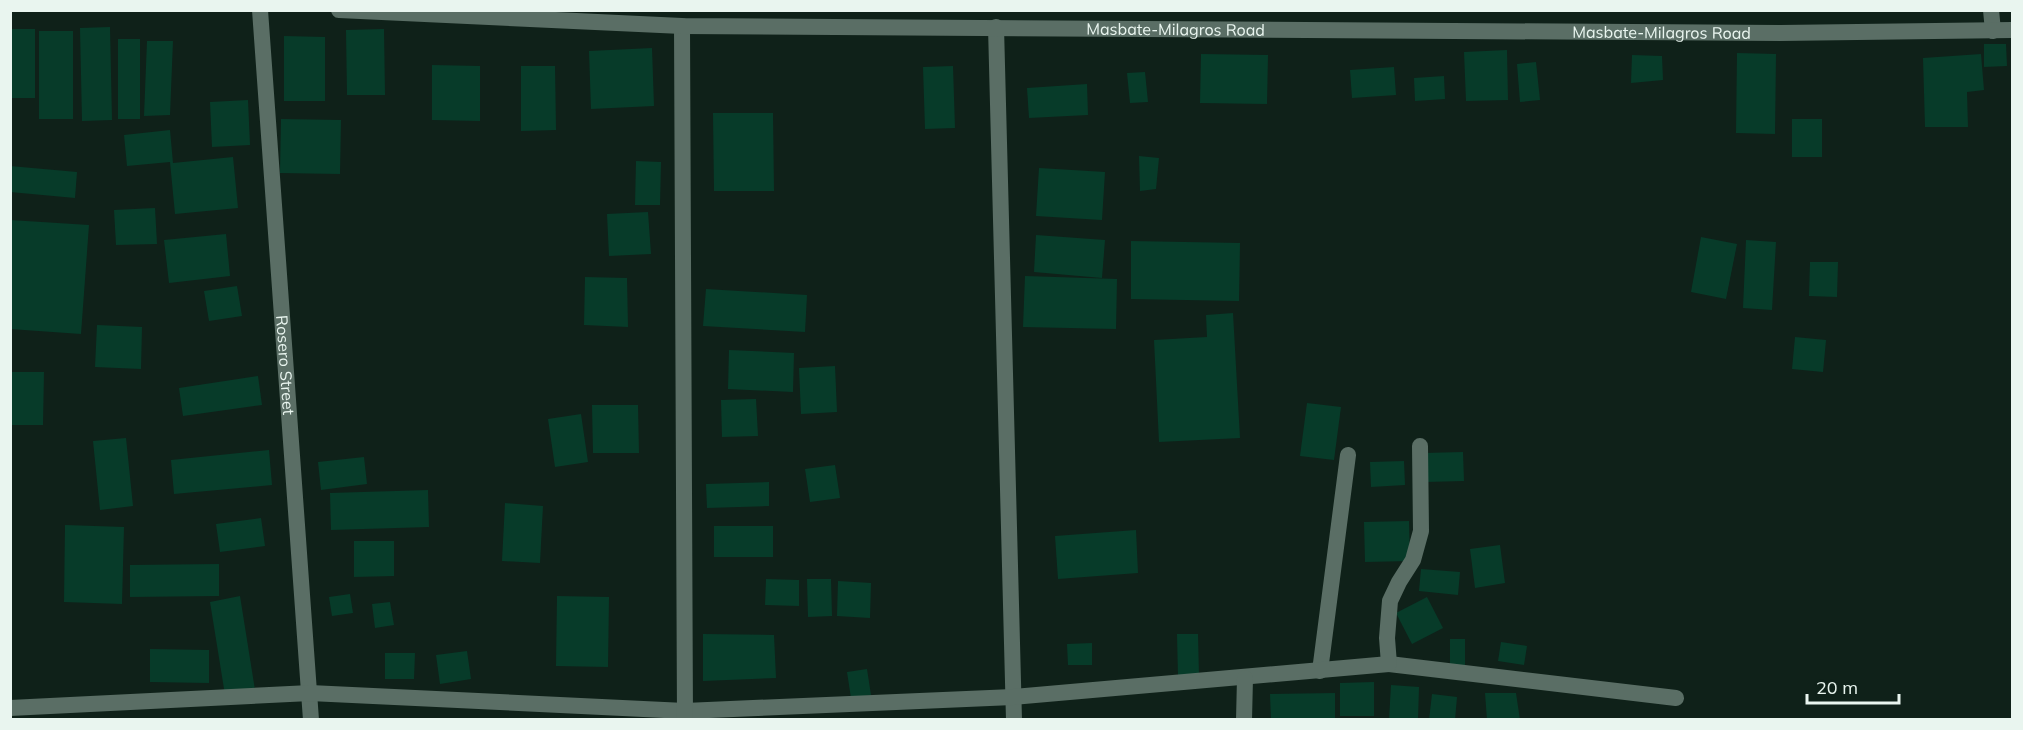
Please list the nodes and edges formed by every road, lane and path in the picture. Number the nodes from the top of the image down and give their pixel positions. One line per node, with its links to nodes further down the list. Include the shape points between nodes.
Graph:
1 (260, 10): 13 (street, Rosero Street)
2 (339, 10): 4 (street, Masbate-Milagros Road)
3 (1991, 10): 7 (street)
4 (682, 26): 5 (street, Masbate-Milagros Road); 17 (street)
5 (996, 27): 7 (street, Masbate-Milagros Road); 14 (street)
6 (2013, 30): 7 (street, Masbate-Milagros Road)
7 (1993, 31)
8 (1420, 446): 10 (street, via 1421,531 1413,560 1390,602)
9 (1348, 455): 11 (street)
10 (1389, 664): 11 (street); 15 (street)
11 (1320, 671): 12 (street)
12 (1245, 678): 14 (street); 20 (street)
13 (310, 693): 16 (street); 17 (street); 18 (street, Rosero Street)
14 (1013, 696): 17 (street); 19 (street)
15 (1676, 698)
16 (10, 708)
17 (685, 715)
18 (311, 720)
19 (1014, 720)
20 (1244, 720)

